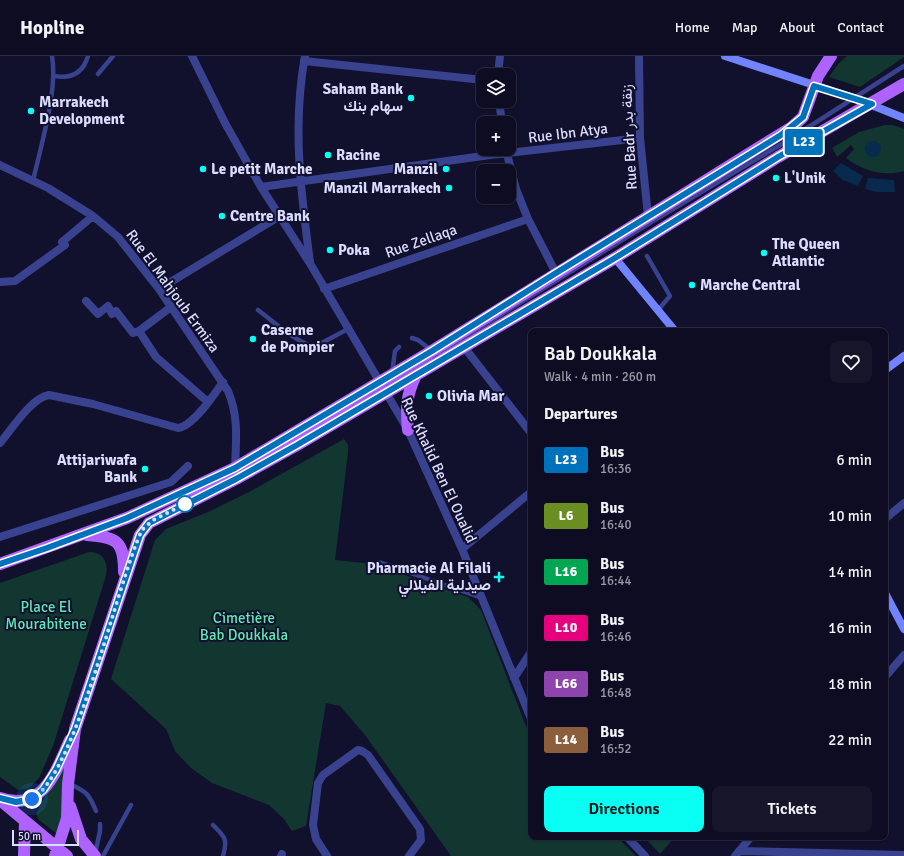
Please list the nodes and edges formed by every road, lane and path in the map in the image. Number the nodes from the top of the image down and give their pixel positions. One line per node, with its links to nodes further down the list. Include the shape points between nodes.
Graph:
1 (52, 56): 13 (lane)
2 (88, 56): 13 (lane, via 83,68 75,74)
3 (113, 56): 12 (lane)
4 (192, 56): 27 (street, Rue Khalid Ben El Oualid, via 225,123)
5 (500, 56): 11 (street)
6 (639, 56): 20 (street, Rue Badr زنقة بدر)
7 (725, 56): 16 (main road)
8 (830, 56): 16 (main road)
9 (305, 58): 14 (street); 26 (street, via 297,133)
10 (904, 66): 17 (lane)
11 (499, 68)
12 (98, 74)
13 (54, 76): 25 (lane)
14 (476, 79)
15 (904, 84): 18 (main road)
16 (814, 86): 17 (main road); 30 (main road, via 803,117 792,127)
17 (854, 98): 18 (main road); 55 (lane)
18 (872, 104): 19 (main road); 33 (main road, via 778,157)
19 (904, 118)
20 (640, 138): 21 (street, Rue Ibn Atya); 30 (street, Rue Badr زنقة بدر)
21 (516, 150)
22 (476, 156): 26 (street, Rue Ibn Atya)
23 (508, 156): 31 (street)
24 (0, 165): 25 (street, Rue El Mahjoub Ermiza)
25 (33, 181): 28 (street, Rue El Mahjoub Ermiza)
26 (300, 182): 27 (street, Rue Ibn Atya); 34 (street)
27 (261, 187): 29 (street, Rue Khalid Ben El Oualid)
28 (94, 216): 36 (street, via 62,242 64,245 27,272 14,281); 37 (street, Rue El Mahjoub Ermiza, via 118,237)
29 (280, 216): 34 (street, Rue Khalid Ben El Oualid); 37 (street)
30 (648, 216): 35 (main road)
31 (528, 219): 35 (street); 38 (street, Rue Zellaqa)
32 (647, 256): 42 (lane, via 670,296)
33 (615, 258): 42 (main road); 48 (main road)
34 (311, 266): 38 (street, Rue Khalid Ben El Oualid)
35 (556, 273): 49 (main road)
36 (0, 282)
37 (159, 289): 40 (street, Rue El Mahjoub Ermiza)
38 (324, 289): 44 (street, Rue Khalid Ben El Oualid)
39 (86, 301): 45 (street, via 98,314 108,306 112,314 116,311 133,333)
40 (171, 307): 45 (street); 54 (street, Rue El Mahjoub Ermiza)
41 (258, 310): 44 (lane, via 310,346 316,346)
42 (658, 310): 43 (main road)
43 (673, 328)
44 (348, 329): 55 (street, Rue Khalid Ben El Oualid)
45 (139, 331): 56 (street, via 156,357)
46 (412, 338): 49 (lane)
47 (399, 347): 52 (lane, via 395,351)
48 (464, 347): 53 (main road); 57 (street)
49 (432, 351): 52 (main road)
50 (904, 356): 51 (main road)
51 (888, 368)
52 (392, 374): 55 (main road)
53 (416, 375): 55 (main road); 58 (main road, via 408,391)
54 (223, 382): 56 (street); 61 (street, Rue El Mahjoub Ermiza, via 231,397 236,419)
55 (383, 387): 58 (street, Rue Khalid Ben El Oualid); 61 (main road, via 359,394); 70 (main road, via 365,405 236,479 153,520 142,530)
56 (208, 402): 59 (street, via 185,426 178,428 93,404 43,396)
57 (528, 429)
58 (408, 430): 67 (street, Rue Khalid Ben El Oualid)
59 (0, 443)
60 (188, 466): 66 (street, via 171,482)
61 (235, 468): 65 (main road, via 167,501)
62 (528, 494): 67 (street)
63 (904, 503): 64 (street)
64 (888, 516)
65 (82, 535): 69 (main road); 70 (main road, via 104,536 118,543 124,559)
66 (0, 537)
67 (462, 549): 71 (street, Rue Khalid Ben El Oualid)
68 (379, 562): 71 (lane)
69 (0, 564)
70 (124, 579): 79 (main road)
71 (482, 598): 77 (street, Rue Khalid Ben El Oualid)
72 (888, 598): 73 (main road)
73 (904, 629)
74 (904, 655): 76 (street)
75 (528, 657): 77 (street)
76 (888, 674)
77 (514, 678): 78 (street, Rue Khalid Ben El Oualid)
78 (528, 712)
79 (75, 729): 80 (main road); 81 (main road, via 56,770 40,794 22,801)
80 (68, 784): 82 (main road); 84 (lane, via 86,792)
81 (0, 799): 85 (main road)
82 (69, 800): 90 (main road, via 67,818); 95 (main road, via 82,839)
83 (131, 805): 96 (lane)
84 (96, 811)
85 (25, 822): 90 (main road); 91 (main road)
86 (100, 824): 95 (lane)
87 (213, 825): 97 (lane, via 225,836 227,844)
88 (630, 840): 100 (street)
89 (749, 840): 92 (street)
90 (56, 852): 94 (main road)
91 (23, 854)
92 (737, 854): 93 (street)
93 (904, 855)
94 (68, 856)
95 (95, 856)
96 (103, 856)
97 (223, 856)
98 (327, 856): 99 (street, via 316,839 313,825 318,783 323,775 358,750 368,755 420,829 422,840)
99 (409, 856)
100 (645, 856)

